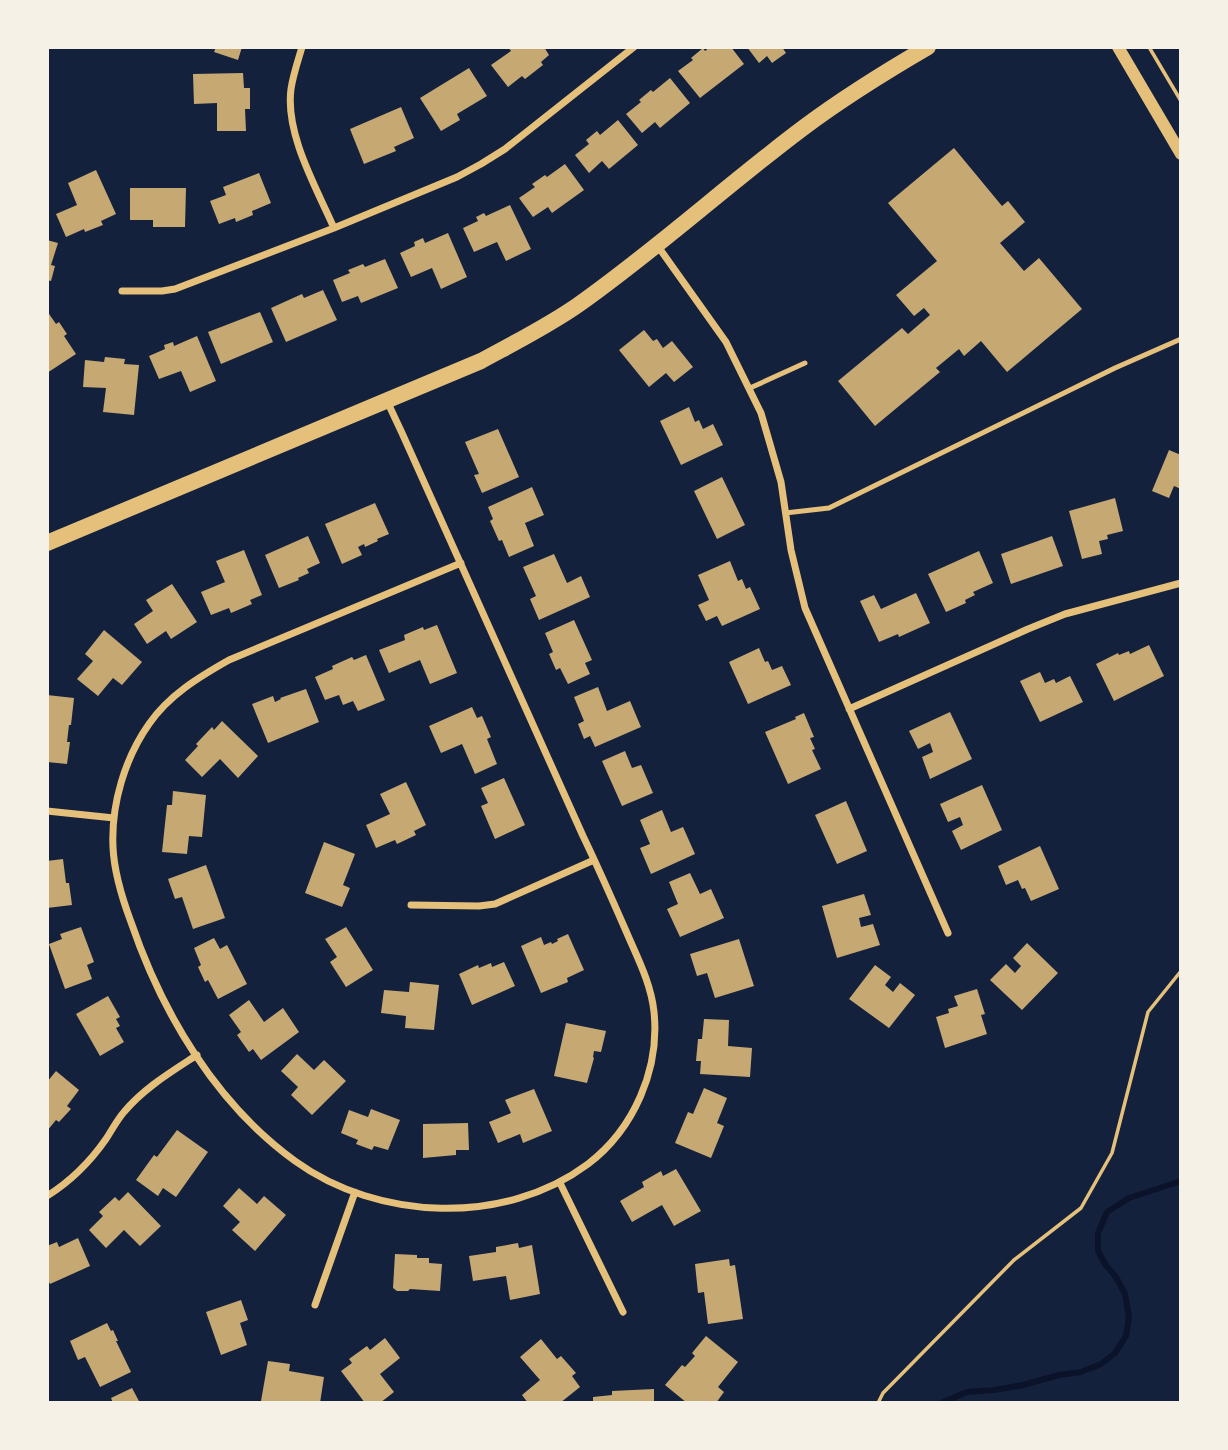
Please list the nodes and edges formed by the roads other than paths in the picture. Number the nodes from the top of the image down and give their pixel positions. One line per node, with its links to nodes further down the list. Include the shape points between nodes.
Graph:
1 (302, 47): 6 (street, via 291,90 291,113 301,152)
2 (634, 47): 6 (street, via 481,164)
3 (928, 47): 7 (main road, via 804,127)
4 (1118, 47): 5 (street)
5 (1181, 153)
6 (334, 228): 8 (street, via 175,289)
7 (656, 244): 11 (street, via 726,342); 12 (main road, via 576,306 533,332 481,361)
8 (122, 291)
9 (1181, 339): 13 (lane, via 830,508)
10 (806, 363): 11 (lane)
11 (750, 388): 13 (street, via 770,439)
12 (387, 401): 14 (main road); 15 (street)
13 (785, 513): 17 (street, via 805,608)
14 (47, 543)
15 (461, 563): 19 (street, via 229,660 199,677 172,697 133,750); 20 (street)
16 (1181, 583): 17 (street, via 1065,614)
17 (849, 709): 22 (street)
18 (47, 811): 19 (street)
19 (114, 818): 23 (street, via 113,847 127,913 167,1007)
20 (594, 860): 21 (street, via 495,904); 24 (street, via 647,980 654,1011 654,1044 648,1078 622,1131 600,1155)
21 (411, 905)
22 (948, 933)
23 (197, 1055): 25 (street, via 247,1120 272,1143 326,1180); 26 (street, via 146,1090 86,1164)
24 (560, 1183): 25 (street, via 516,1199 448,1208 415,1206); 28 (street)
25 (355, 1192): 27 (street)
26 (47, 1196)
27 (315, 1305)
28 (623, 1312)

